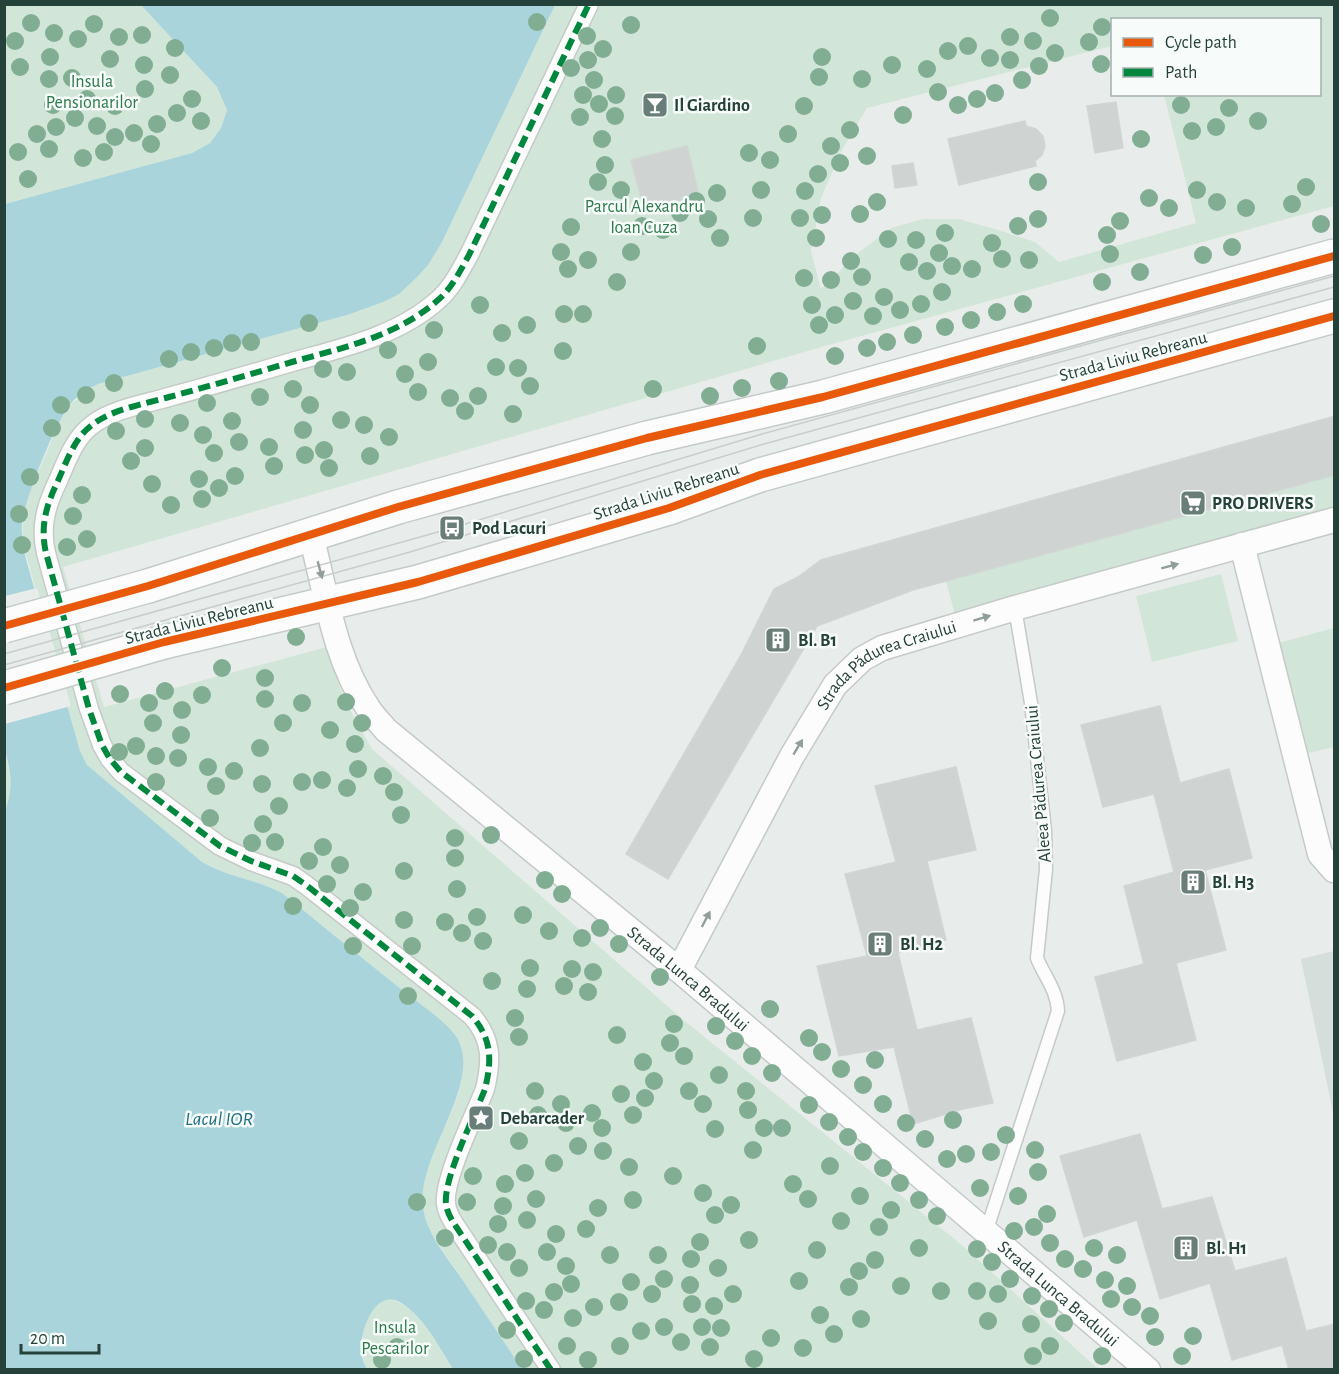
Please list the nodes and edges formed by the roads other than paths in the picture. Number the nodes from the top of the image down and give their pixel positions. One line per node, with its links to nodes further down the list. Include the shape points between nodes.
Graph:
1 (589, 4): 14 (street, via 469,255 439,299 384,334 137,406 93,423 77,441 48,502 43,528 46,553 89,709 102,745 121,772 220,846 306,885 481,1027 487,1042 488,1075 452,1172 446,1204 455,1225)
2 (1335, 256): 5 (main road, via 835,394 646,438)
3 (1335, 316): 7 (main road, Strada Liviu Rebreanu, via 760,475 669,508 418,582)
4 (1335, 520): 6 (street, Strada Pădurea Craiului)
5 (311, 535): 7 (street, Strada Lunca Bradului, one-way to 7); 9 (main road, bridge)
6 (1242, 546): 8 (street, Strada Pădurea Craiului, one-way to 6); 11 (street, via 1320,854)
7 (329, 604): 10 (main road, Strada Liviu Rebreanu, bridge, via 164,642); 12 (street, Strada Lunca Bradului, via 350,677 368,710 386,730)
8 (1015, 608): 12 (street, Strada Pădurea Craiului, one-way to 8, via 792,756 834,685 846,672 882,648); 13 (lane, Aleea Pădurea Craiului, via 1046,831 1037,958 1054,991 1058,1011)
9 (4, 626)
10 (4, 688)
11 (1335, 870)
12 (679, 970): 13 (street, Strada Lunca Bradului)
13 (986, 1232): 15 (street, Strada Lunca Bradului)
14 (551, 1370)
15 (1148, 1370)

